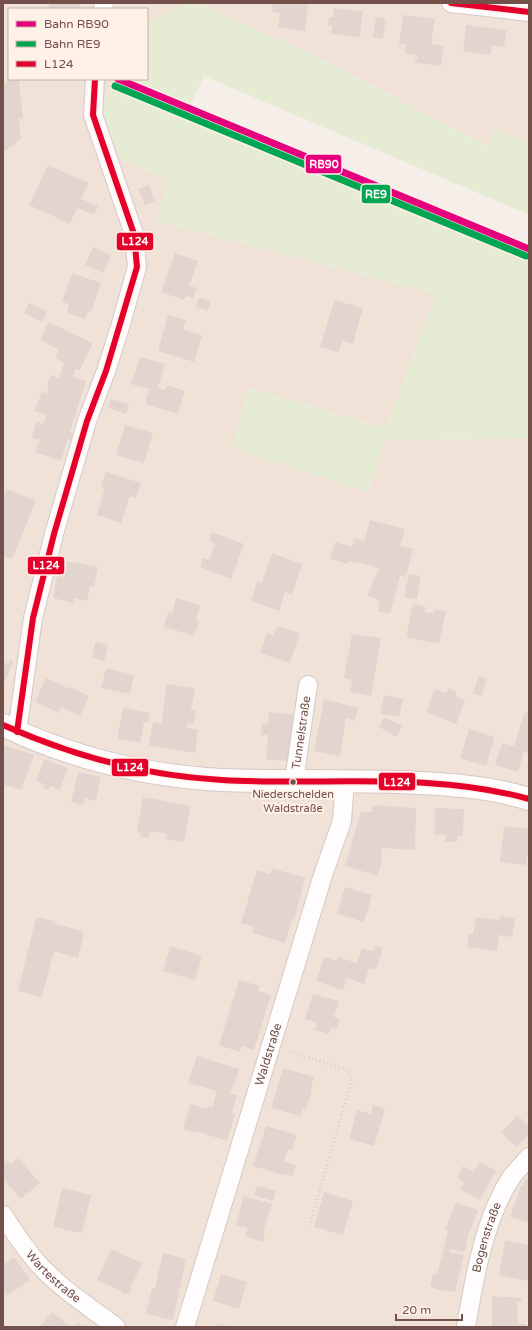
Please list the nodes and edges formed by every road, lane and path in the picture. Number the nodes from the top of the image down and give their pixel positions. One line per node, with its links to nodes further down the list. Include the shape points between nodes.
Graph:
1 (452, 3): 2 (street)
2 (529, 12)
3 (95, 80): 5 (street, via 94,115 134,234 137,267 54,534)
4 (308, 685): 6 (street, Tunnelstraße)
5 (10, 729): 6 (street, via 108,763 164,774 222,780)
6 (294, 781): 7 (street)
7 (345, 781): 8 (street, via 450,784); 9 (street, Waldstraße, via 342,821)
8 (529, 799)
9 (271, 1046): 12 (path, via 346,1069 352,1079); 14 (street, Waldstraße)
10 (529, 1157): 15 (street, Bogenstraße, via 513,1176 490,1221)
11 (3, 1215): 13 (street, Wartestraße, via 35,1261 64,1289)
12 (309, 1227)
13 (116, 1327)
14 (185, 1327)
15 (466, 1327)

